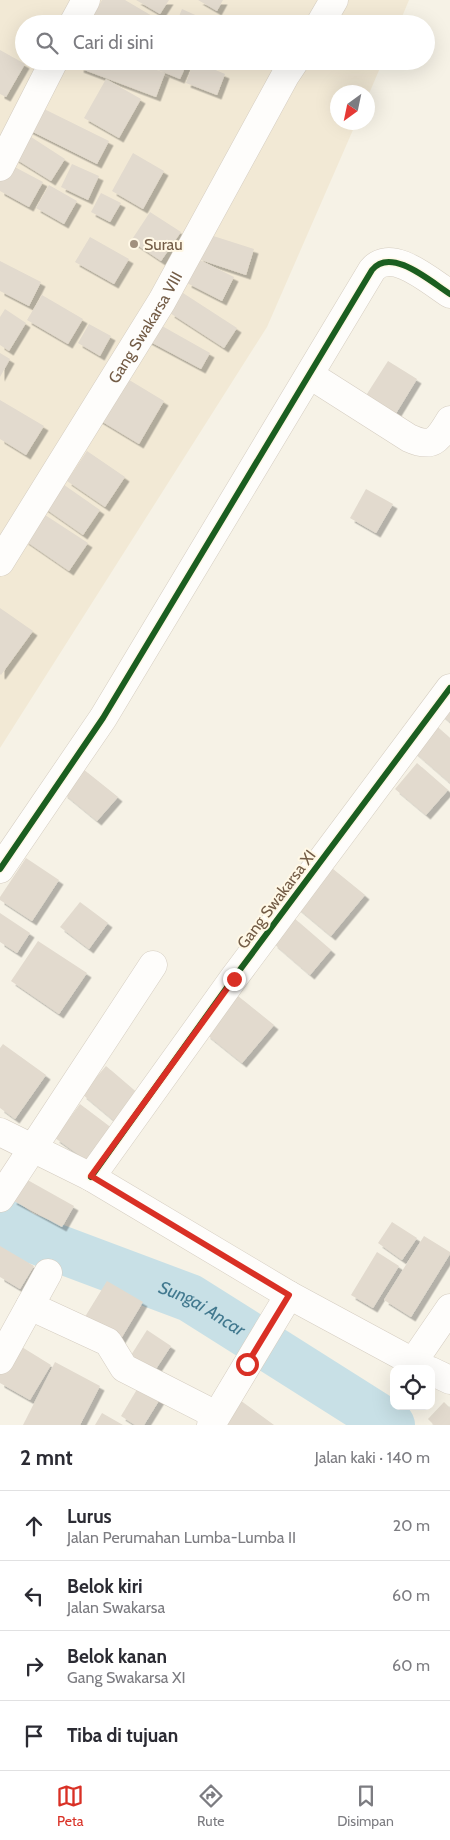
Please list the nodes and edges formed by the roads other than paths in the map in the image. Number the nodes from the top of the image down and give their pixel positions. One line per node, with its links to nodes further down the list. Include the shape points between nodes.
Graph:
1 (86, 0): 3 (street)
2 (334, 0): 4 (street)
3 (78, 15)
4 (325, 15)
5 (49, 70): 7 (street)
6 (288, 70): 11 (street, Gang Swakarsa VIII, via 162,301)
7 (0, 167)
8 (450, 294): 9 (street, via 402,263 377,264)
9 (310, 375): 10 (street, via 420,443 438,440); 13 (street, via 103,718)
10 (450, 420)
11 (0, 562)
12 (450, 688): 17 (street, Gang Swakarsa XI)
13 (0, 869)
14 (153, 966): 16 (street)
15 (0, 1132): 16 (street)
16 (32, 1148): 17 (street); 18 (street)
17 (91, 1176): 20 (street)
18 (3, 1192)
19 (48, 1273): 21 (street)
20 (285, 1301): 24 (street); 28 (street)
21 (30, 1306): 23 (street); 28 (street, via 108,1342 124,1368)
22 (450, 1308): 25 (street)
23 (0, 1360)
24 (419, 1365)
25 (424, 1365)
26 (435, 1373): 27 (street)
27 (450, 1380)
28 (213, 1420)

